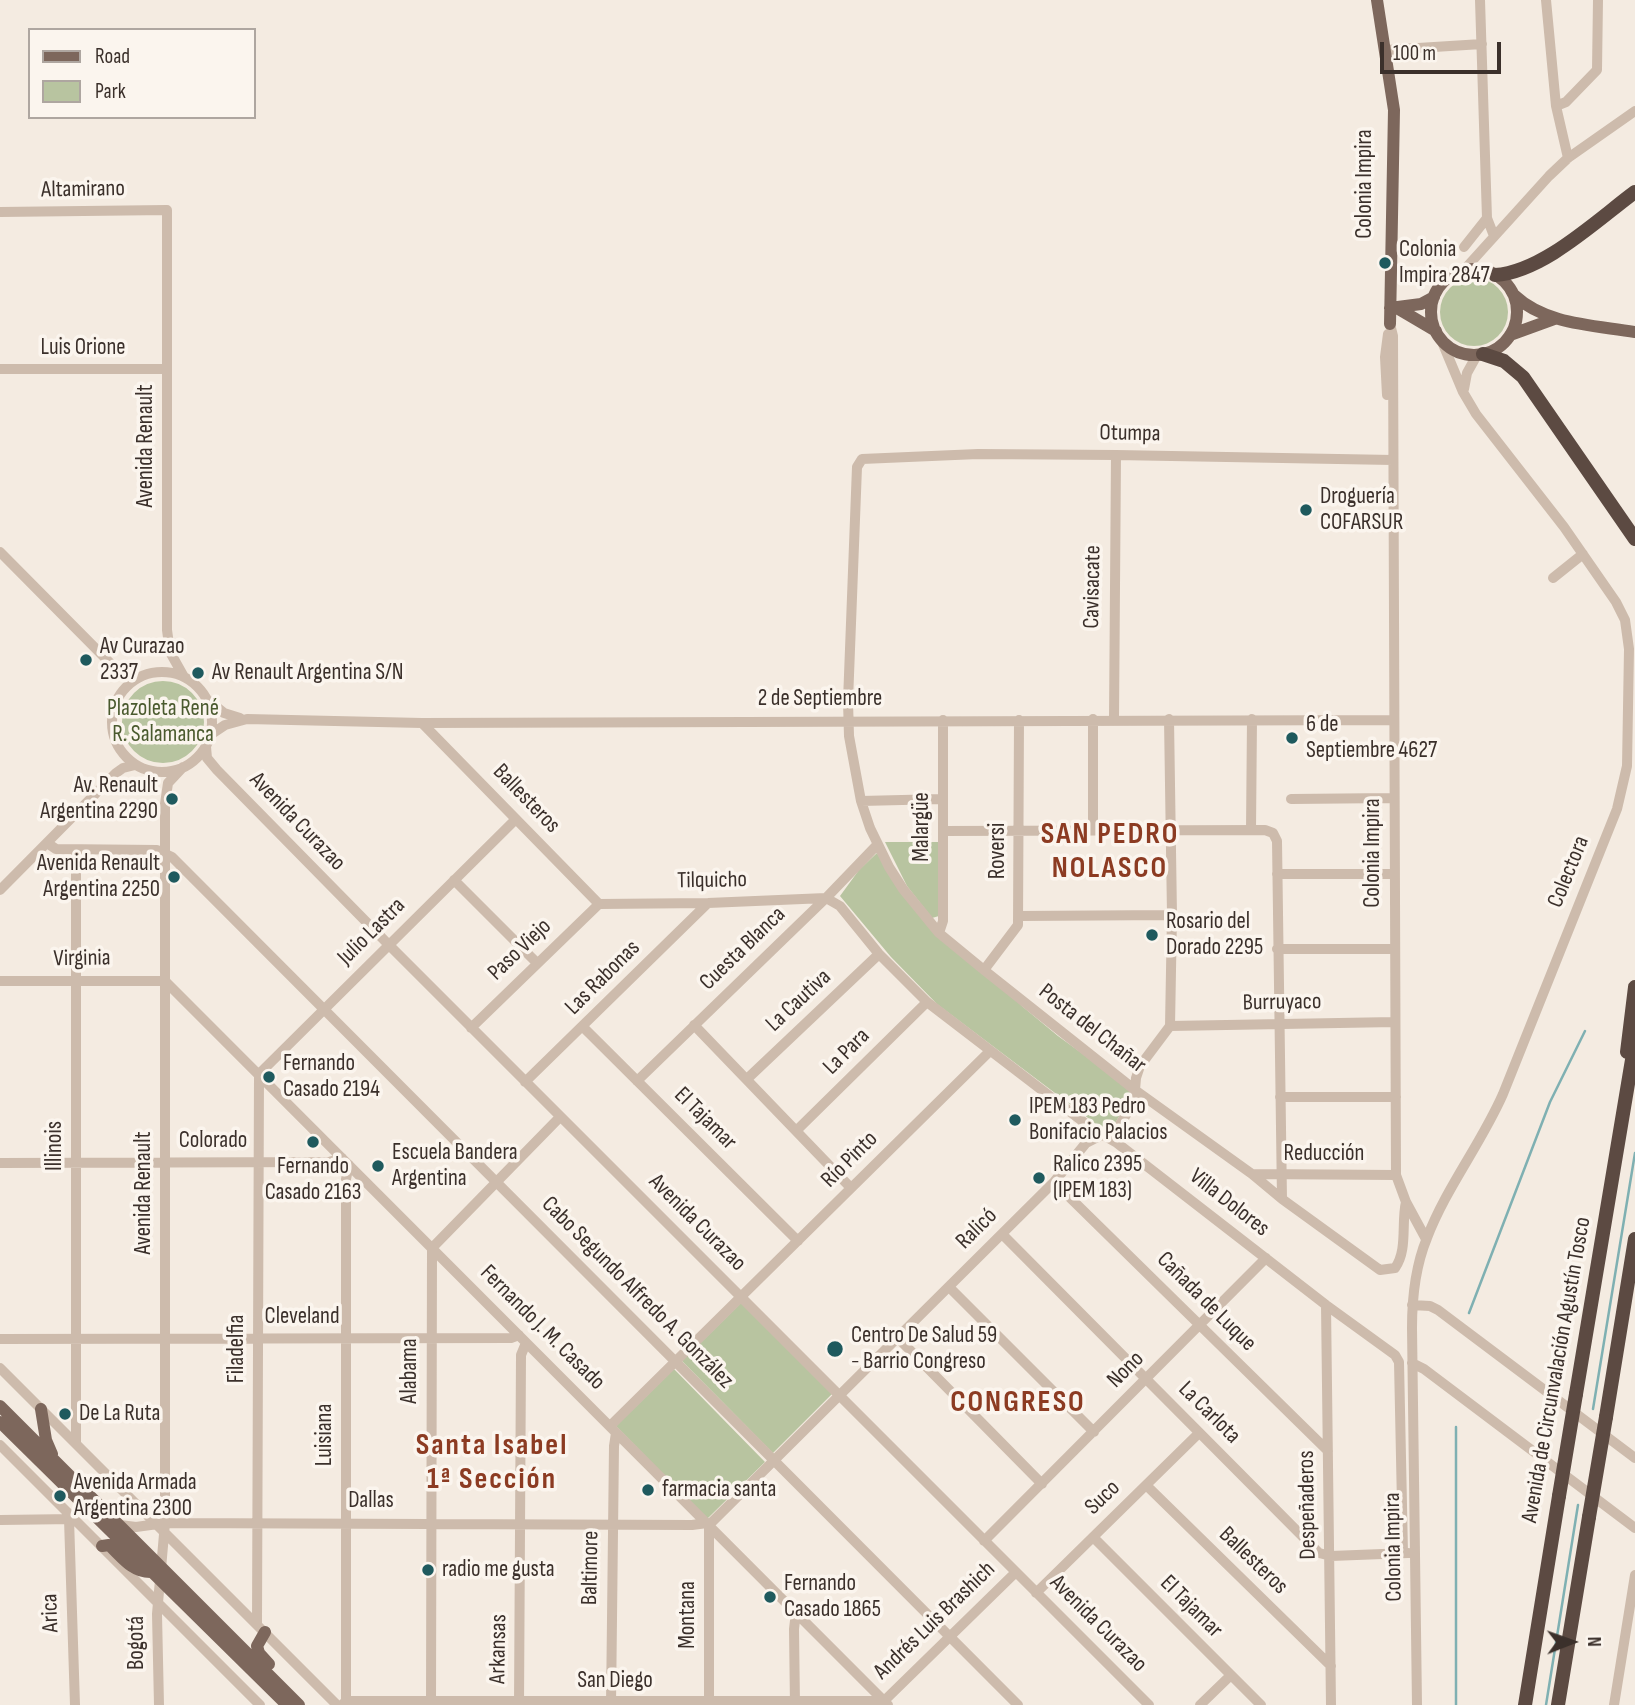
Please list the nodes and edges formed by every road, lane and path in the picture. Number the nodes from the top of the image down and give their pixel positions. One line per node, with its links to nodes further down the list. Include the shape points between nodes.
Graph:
1 (1377, 0): 6 (main road, Colonia Impira)
2 (1480, 0): 5 (street)
3 (1546, 0): 7 (street)
4 (1598, 0): 7 (street, via 1597,70 1566,103)
5 (1482, 44): 6 (street); 13 (street)
6 (1386, 50): 20 (main road, Colonia Impira, via 1385,255)
7 (1556, 106): 9 (street)
8 (1635, 111): 9 (street)
9 (1568, 158): 14 (street)
10 (1635, 192): 17 (highway, via 1542,260 1517,272)
11 (167, 210): 12 (street, Altamirano); 28 (street, Avenida Renault)
12 (0, 212)
13 (1487, 218): 14 (street); 15 (street)
14 (1494, 236): 16 (street)
15 (1464, 247)
16 (1463, 271): 17 (main road, via 1478,269); 19 (main road, via 1445,281)
17 (1495, 275): 18 (main road)
18 (1513, 295): 21 (main road); 25 (main road, via 1517,317)
19 (1434, 298): 20 (main road, via 1421,304); 24 (main road, via 1432,317)
20 (1393, 305): 22 (main road, Colonia Impira); 24 (main road)
21 (1554, 319): 23 (main road); 25 (main road)
22 (1390, 324): 32 (street, Colonia Impira)
23 (1635, 332)
24 (1438, 334): 26 (main road, via 1456,351); 29 (street, Colectora)
25 (1510, 335): 26 (main road, via 1496,349)
26 (1480, 354): 29 (street, via 1467,373); 33 (highway, via 1504,361 1523,377)
27 (0, 369): 28 (street, Luis Orione)
28 (167, 369): 38 (street, Avenida Renault, via 167,630 170,652)
29 (1463, 392): 35 (street, Colectora)
30 (1116, 454): 31 (street, Otumpa); 32 (street, Otumpa); 44 (street, Cavisacate)
31 (867, 457): 47 (street, Posta del Chañar, via 858,467)
32 (1393, 460): 50 (street, Colonia Impira)
33 (1635, 539)
34 (0, 552): 37 (street)
35 (1583, 554): 36 (street); 131 (street, Colectora, via 1616,602 1627,630 1625,778 1617,809 1494,1114)
36 (1553, 578)
37 (116, 669): 39 (street); 40 (street)
38 (184, 677): 39 (street, via 158,672); 41 (street)
39 (135, 680): 40 (street)
40 (124, 691): 54 (street, via 112,724)
41 (204, 696): 42 (street, 2 de Septiembre, via 223,713); 52 (street, via 212,719)
42 (247, 719): 51 (street, 2 de Septiembre); 52 (street, 2 de Septiembre, via 225,725)
43 (1093, 719): 44 (street, 2 de Septiembre); 49 (street, 2 de Septiembre); 67 (street)
44 (1114, 719): 45 (street, 2 de Septiembre)
45 (1169, 719): 46 (street, 2 de Septiembre); 71 (street)
46 (1252, 719): 50 (street, 2 de Septiembre); 68 (street)
47 (847, 720): 48 (street, 2 de Septiembre); 51 (street, 2 de Septiembre); 64 (street, Posta del Chañar)
48 (943, 720): 49 (street, 2 de Septiembre); 62 (street, Malargüe)
49 (1019, 720): 70 (street, Roversi)
50 (1393, 720): 61 (street, Colonia Impira)
51 (422, 723): 66 (street, Ballesteros)
52 (210, 736): 53 (street)
53 (205, 747): 55 (street); 58 (street, Avenida Curazao)
54 (123, 752): 56 (street); 60 (street)
55 (194, 761): 57 (street); 58 (street, Avenida Curazao)
56 (135, 765): 59 (street); 60 (street)
57 (183, 767): 59 (street); 65 (street, Avenida Renault, via 168,783)
58 (217, 770): 86 (street, Avenida Curazao)
59 (152, 771): 65 (street, Avenida Renault)
60 (116, 773): 72 (street)
61 (1394, 797): 63 (street); 77 (street, Colonia Impira)
62 (943, 799): 64 (street); 69 (street, Malargüe)
63 (1291, 799)
64 (862, 801): 73 (street, Posta del Chañar)
65 (165, 804): 75 (street, Avenida Renault)
66 (516, 819): 78 (street, Julio Lastra); 82 (street, Ballesteros)
67 (1093, 830): 70 (street); 71 (street)
68 (1251, 830): 71 (street); 76 (street, via 1273,833)
69 (943, 831): 70 (street); 85 (street, Malargüe, via 943,921)
70 (1019, 831): 84 (street, Roversi)
71 (1171, 831): 83 (street)
72 (47, 843): 74 (street, via 56,849); 79 (street)
73 (877, 845): 80 (street, Cuesta Blanca); 85 (street, Posta del Chañar, via 903,889)
74 (76, 850): 75 (street); 92 (street, Illinois)
75 (165, 852): 94 (street, Avenida Renault); 97 (street, Cabo Segundo Alfredo A. González)
76 (1277, 874): 77 (street); 88 (street)
77 (1394, 874): 87 (street, Colonia Impira)
78 (454, 880): 86 (street, Julio Lastra); 90 (street)
79 (0, 890)
80 (826, 898): 81 (street, Tilquicho); 89 (street, Villa Dolores, via 840,906); 100 (street, Cuesta Blanca)
81 (708, 903): 82 (street, Tilquicho); 102 (street, Las Rabonas)
82 (599, 904): 90 (street, Paso Viejo)
83 (1172, 915): 84 (street); 101 (street)
84 (1019, 916): 91 (street, Roversi, via 1018,925)
85 (939, 933): 91 (street, Posta del Chañar)
86 (389, 945): 97 (street, Julio Lastra); 103 (street, Avenida Curazao)
87 (1395, 948): 88 (street); 98 (street, Colonia Impira)
88 (1277, 949): 99 (street)
89 (880, 954): 96 (street, Villa Dolores); 107 (street, La Cautiva)
90 (536, 962): 103 (street, Paso Viejo)
91 (984, 970): 110 (street, Posta del Chañar)
92 (76, 980): 93 (street, Virginia); 94 (street, Virginia); 120 (street, Illinois)
93 (0, 981)
94 (165, 981): 106 (street, Fernando J. M. Casado); 121 (street, Avenida Renault)
95 (1635, 987): 114 (highway)
96 (927, 1002): 105 (street, Villa Dolores); 115 (street, La Para)
97 (323, 1009): 106 (street, Julio Lastra); 125 (street, Cabo Segundo Alfredo A. González)
98 (1395, 1022): 99 (street, Burruyaco); 112 (street, Colonia Impira)
99 (1278, 1023): 101 (street, Burruyaco); 111 (street)
100 (694, 1025): 107 (street); 108 (street, Cuesta Blanca)
101 (1170, 1026): 110 (street, Ralicó, via 1140,1066)
102 (583, 1027): 108 (street, El Tajamar); 109 (street, Las Rabonas)
103 (471, 1028): 109 (street, Avenida Curazao)
104 (1635, 1042): 114 (highway, Avenida de Circunvalación Agustín Tosco)
105 (989, 1052): 116 (street, Villa Dolores); 127 (street, Río Pinto)
106 (258, 1074): 117 (street, Filadelfia); 118 (street, Fernando J. M. Casado)
107 (747, 1079): 115 (street)
108 (637, 1081): 133 (street, El Tajamar)
109 (525, 1082): 113 (street, Avenida Curazao)
110 (1135, 1090): 116 (street, Ralicó, via 1134,1102 1119,1126); 122 (street, Posta del Chañar)
111 (1280, 1097): 112 (street); 123 (street)
112 (1396, 1097): 124 (street, Colonia Impira)
113 (560, 1117): 125 (street); 137 (street, Avenida Curazao)
114 (1621, 1124): 213 (highway, Avenida de Circunvalación Agustín Tosco, bridge)
115 (796, 1131): 127 (street)
116 (1102, 1134): 126 (street, Ralicó, via 1086,1143); 135 (street, Villa Dolores)
117 (258, 1162): 118 (street, Colorado); 121 (street, Colorado); 143 (street, Filadelfia)
118 (346, 1162): 134 (street, Fernando J. M. Casado); 144 (street, Luisiana)
119 (0, 1163): 120 (street, Colorado)
120 (76, 1163): 121 (street, Colorado); 141 (street, Illinois)
121 (165, 1163): 142 (street, Avenida Renault)
122 (1252, 1174): 123 (street, Reducción); 128 (street, Posta del Chañar)
123 (1281, 1175): 124 (street, Reducción); 128 (street)
124 (1396, 1175): 129 (street, Colonia Impira)
125 (496, 1181): 134 (street); 149 (street, Cabo Segundo Alfredo A. González)
126 (1054, 1182): 130 (street, Ralicó); 140 (street, Cañada de Luque)
127 (851, 1188): 133 (street, Río Pinto)
128 (1282, 1199): 129 (street, Posta del Chañar, via 1385,1271 1395,1268 1402,1255)
129 (1406, 1202): 131 (street, Colonia Impira)
130 (1002, 1234): 136 (street, Ralicó); 152 (street, La Carlota)
131 (1426, 1239): 139 (street, Colectora)
132 (1635, 1239): 214 (highway, bridge)
133 (798, 1241): 137 (street, Río Pinto)
134 (432, 1248): 145 (street, Alabama); 148 (street, Fernando J. M. Casado)
135 (1266, 1258): 138 (street, Villa Dolores); 140 (street, Nono)
136 (949, 1287): 146 (street, Ralicó); 159 (street)
137 (741, 1297): 149 (street, Río Pinto); 154 (street, Avenida Curazao)
138 (1326, 1305): 163 (street, Despeñaderos); 183 (street, Villa Dolores, via 1399,1362)
139 (1412, 1305): 150 (street, Colectora); 164 (street, via 1438,1310)
140 (1200, 1326): 152 (street, Nono); 163 (street, Cañada de Luque)
141 (77, 1338): 142 (street, Cleveland); 147 (street, Cleveland); 161 (street, Illinois)
142 (165, 1338): 143 (street, Cleveland); 178 (street, Avenida Renault)
143 (258, 1338): 144 (street, Cleveland); 173 (street, Filadelfia)
144 (346, 1338): 145 (street, Cleveland); 171 (street, Luisiana)
145 (431, 1338): 148 (street, Cleveland); 172 (street, Alabama)
146 (898, 1338): 154 (street, Ralicó); 167 (street)
147 (0, 1339)
148 (522, 1339): 158 (street, Fernando J. M. Casado); 175 (street, Arkansas)
149 (676, 1361): 158 (street, Río Pinto); 165 (street, Cabo Segundo Alfredo A. González)
150 (1412, 1363): 153 (street, Colectora); 179 (street)
151 (0, 1368): 156 (street)
152 (1146, 1379): 159 (street, Nono); 160 (street, La Carlota)
153 (1413, 1388): 183 (street, Colonia Impira)
154 (840, 1396): 165 (street, Ralicó); 181 (street, Avenida Curazao)
155 (0, 1406): 166 (main road)
156 (41, 1409): 161 (street); 166 (main road)
157 (0, 1422): 185 (main road)
158 (613, 1429): 174 (street, Baltimore); 176 (street, Fernando J. M. Casado)
159 (1094, 1432): 167 (street, Nono)
160 (1199, 1433): 168 (street, Suco); 184 (street, La Carlota, via 1319,1553)
161 (76, 1443): 178 (street)
162 (0, 1445): 169 (street)
163 (1328, 1451): 184 (street, Despeñaderos)
164 (1635, 1458)
165 (774, 1460): 176 (street, Ralicó); 193 (street, Cabo Segundo Alfredo A. González)
166 (55, 1461): 177 (main road)
167 (1042, 1484): 181 (street, Nono)
168 (1146, 1485): 180 (street, Suco); 194 (street, Ballesteros)
169 (72, 1519): 170 (street); 182 (street); 204 (street, Arica)
170 (0, 1520)
171 (346, 1522): 172 (street, Dallas); 173 (street, Dallas); 201 (street, Luisiana)
172 (431, 1522): 175 (street, Dallas); 197 (street, Alabama)
173 (257, 1523): 178 (street, Dallas); 192 (street, Filadelfia)
174 (613, 1523): 175 (street, Dallas); 176 (street, Dallas); 202 (street, Baltimore)
175 (521, 1524): 198 (street, Arkansas)
176 (708, 1524): 191 (street, Fernando J. M. Casado); 199 (street, Montana)
177 (120, 1525): 178 (street, Dallas); 185 (main road)
178 (162, 1526): 185 (street, Avenida Renault); 192 (street)
179 (1635, 1528)
180 (1093, 1537): 189 (street, Suco); 195 (street, El Tajamar)
181 (984, 1541): 186 (street, Avenida Curazao)
182 (102, 1546): 185 (main road, via 109,1545 140,1571); 190 (street)
183 (1409, 1553): 184 (street); 212 (street, Colonia Impira)
184 (1331, 1556): 194 (street, Despeñaderos)
185 (156, 1570): 188 (main road); 196 (main road)
186 (1016, 1572): 189 (street, Avenida Curazao); 193 (street, Andrés Luis Brashich)
187 (1635, 1575): 215 (street)
188 (161, 1582): 190 (street, Bogotá); 196 (main road)
189 (1036, 1593): 208 (street, Avenida Curazao)
190 (159, 1603): 205 (street, Bogotá); 206 (street)
191 (796, 1612): 200 (street); 203 (street, Fernando J. M. Casado)
192 (261, 1628): 196 (main road, via 257,1649 287,1685); 201 (street)
193 (950, 1637): 203 (street, Andrés Luis Brashich); 207 (street, Cabo Segundo Alfredo A. González)
194 (1331, 1666): 211 (street, Despeñaderos)
195 (1230, 1676): 209 (street); 210 (street, El Tajamar)
196 (292, 1702)
197 (431, 1703): 198 (street, San Diego); 201 (street, San Diego)
198 (519, 1703): 202 (street, San Diego)
199 (709, 1703): 200 (street, San Diego); 202 (street, San Diego)
200 (794, 1703): 203 (street, San Diego)
201 (342, 1704)
202 (611, 1704)
203 (885, 1704)
204 (75, 1705)
205 (159, 1705)
206 (260, 1705)
207 (1018, 1705)
208 (1149, 1705)
209 (1200, 1705)
210 (1261, 1705)
211 (1331, 1705)
212 (1416, 1705)
213 (1525, 1705)
214 (1558, 1705)
215 (1614, 1705)

